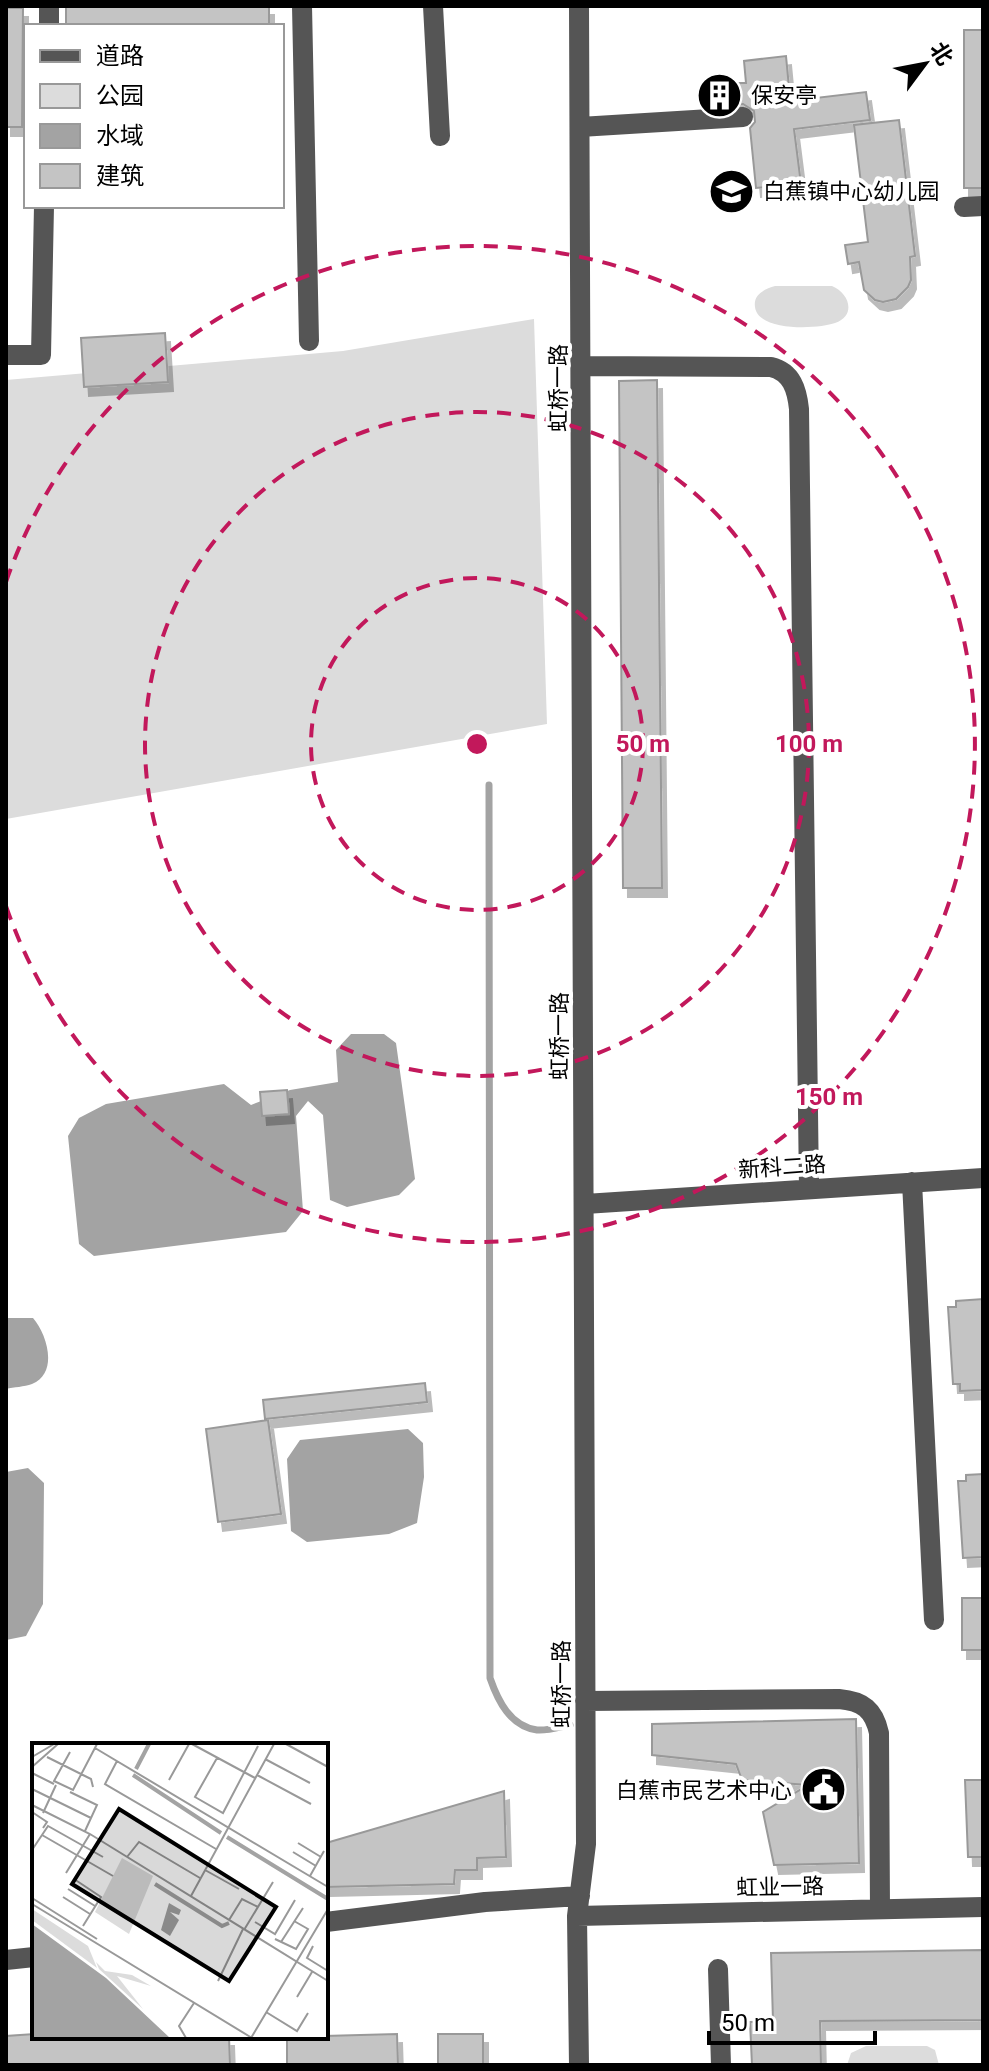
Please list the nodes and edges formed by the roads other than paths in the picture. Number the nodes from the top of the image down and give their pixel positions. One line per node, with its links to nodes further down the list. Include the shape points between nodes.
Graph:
1 (302, 6): 8 (street)
2 (433, 6): 6 (street)
3 (579, 6): 5 (street, 虹桥一路)
4 (743, 117): 5 (street)
5 (580, 127): 10 (street, 虹桥一路)
6 (440, 136)
7 (44, 208): 9 (street, via 41,355)
8 (309, 341)
9 (6, 355)
10 (582, 366): 13 (street, via 771,367 788,375 796,389); 14 (street, 虹桥一路)
11 (983, 1178): 12 (street, 新科二路)
12 (912, 1182): 13 (street, 新科二路); 15 (street)
13 (809, 1189): 14 (street, 新科二路)
14 (585, 1204): 16 (street, 虹桥一路)
15 (934, 1620)
16 (585, 1701): 17 (street, 虹桥一路, via 586,1844); 19 (street, via 862,1703 879,1733)
17 (578, 1906): 19 (street, 虹业一路); 20 (street, 虹业一路, via 485,1902); 24 (street, 虹桥一路)
18 (983, 1907): 19 (street, 虹业一路)
19 (880, 1909)
20 (328, 1922)
21 (32, 1957): 22 (street)
22 (6, 1960)
23 (718, 1969): 25 (street)
24 (579, 2065)
25 (721, 2065)

